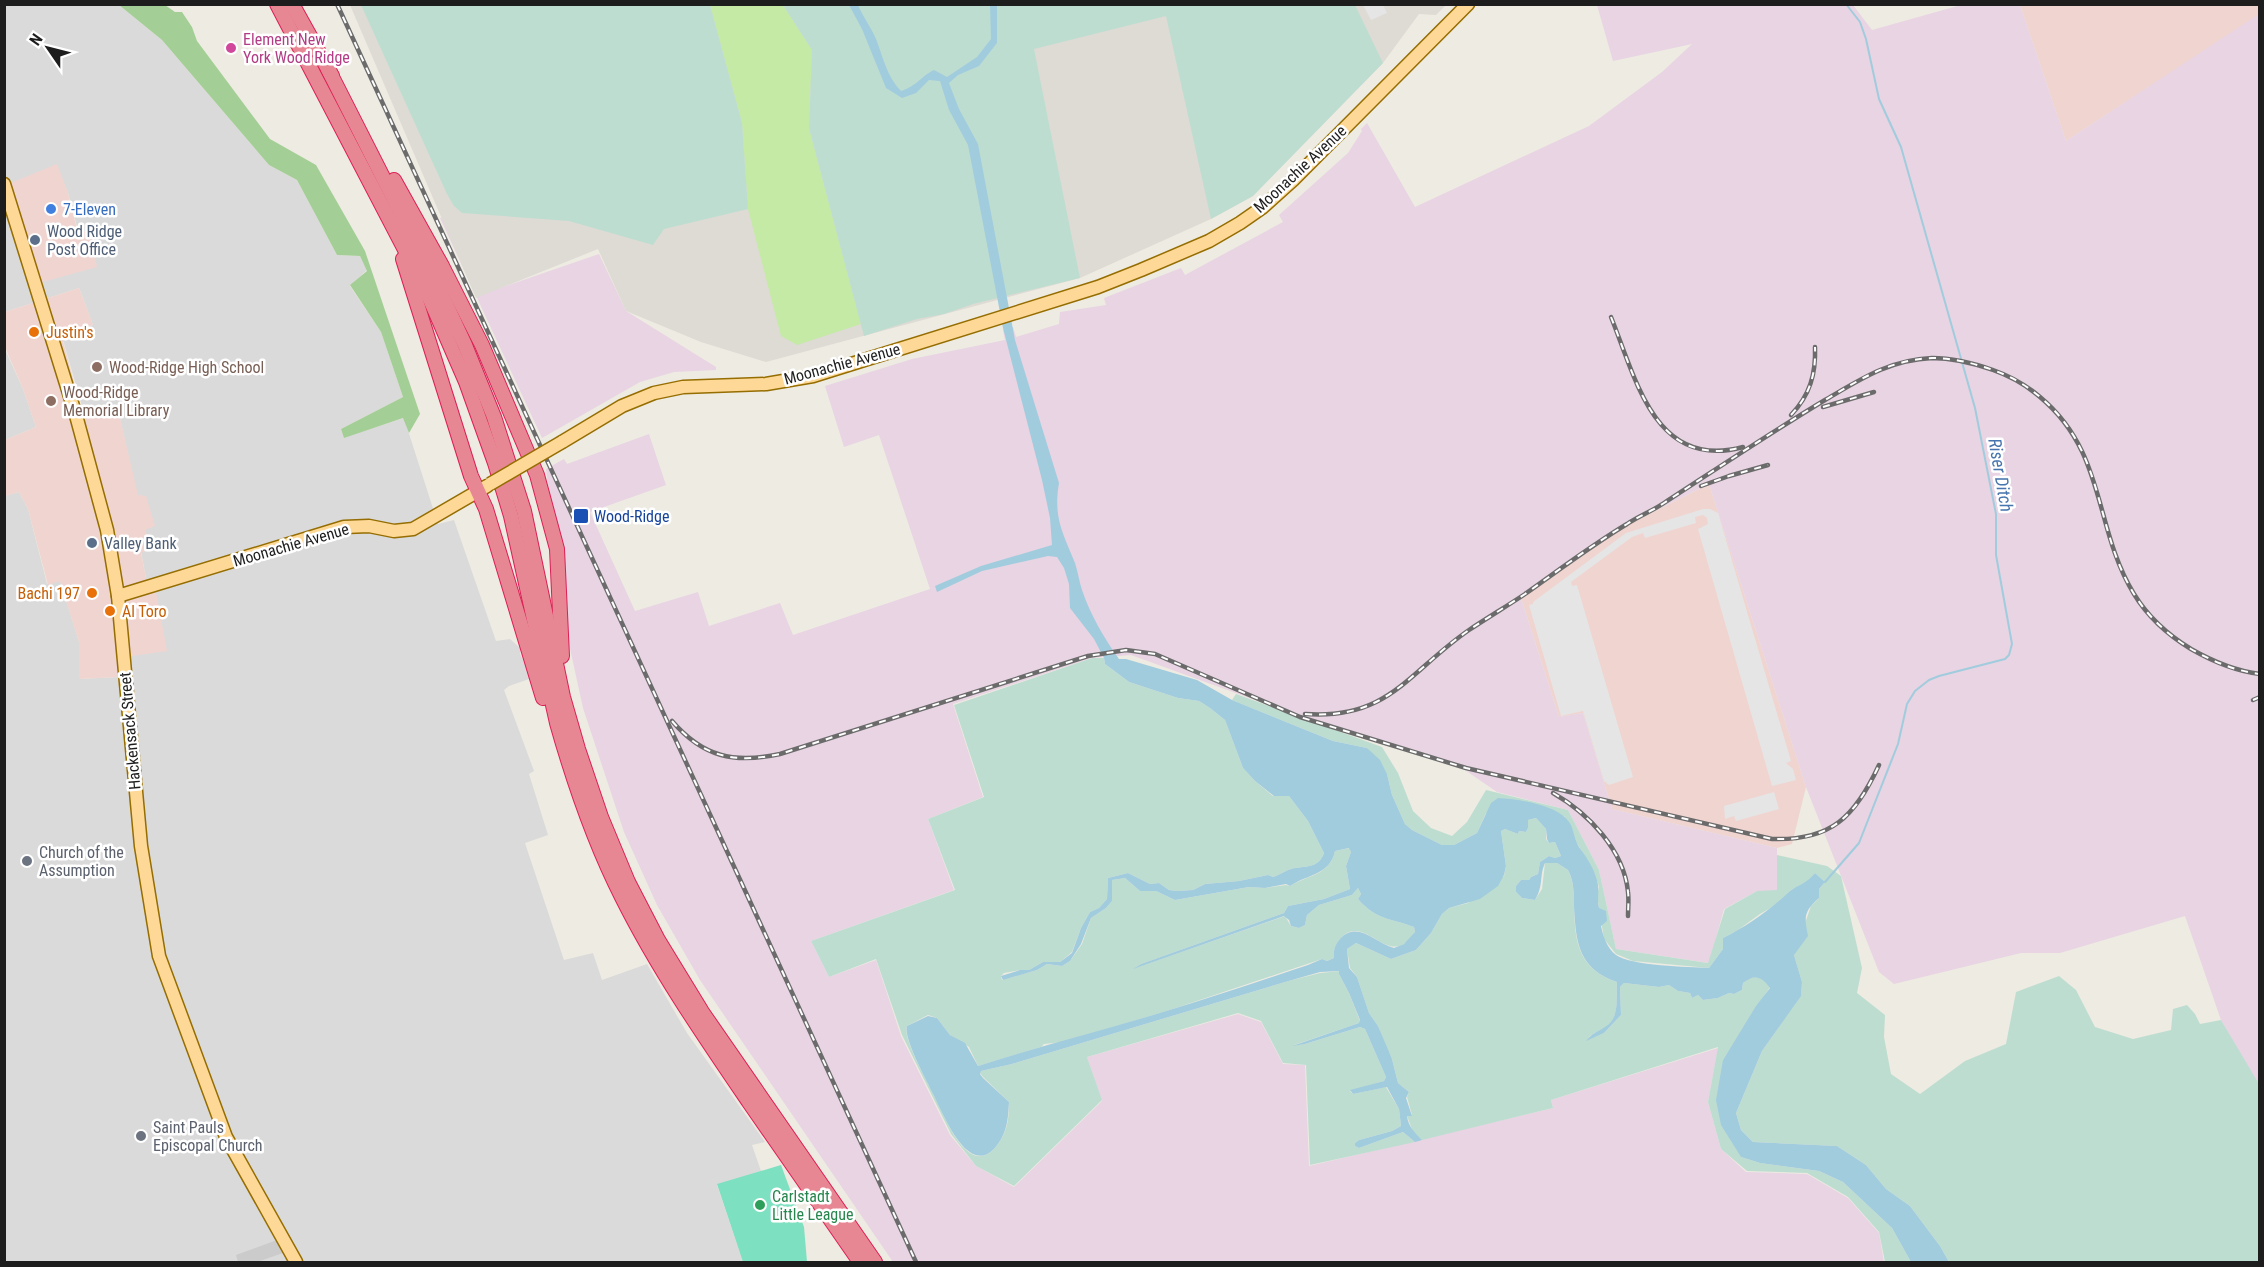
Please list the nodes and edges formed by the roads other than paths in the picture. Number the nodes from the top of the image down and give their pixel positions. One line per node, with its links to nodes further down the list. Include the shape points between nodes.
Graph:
1 (277, 4): 6 (highway)
2 (292, 4): 4 (highway)
3 (1468, 4): 7 (main road, Moonachie Avenue, bridge, via 1293,180 1263,207 1205,243 1098,287 805,378 766,384 683,387 654,393 622,406)
4 (327, 69): 7 (highway, via 442,266 482,345); 10 (highway, via 432,274 494,417 524,511)
5 (4, 184): 9 (main road, Hackensack Street, via 94,476)
6 (402, 246): 8 (highway, via 471,476); 11 (highway, via 449,342 495,463 524,566 557,723)
7 (531, 460): 8 (main road, Moonachie Avenue, bridge); 10 (highway, via 557,549)
8 (484, 488): 9 (main road, Moonachie Avenue, via 413,529 344,527); 11 (highway, via 486,509 553,729)
9 (118, 596): 12 (main road, Hackensack Street, via 141,846 159,956 226,1137)
10 (563, 697): 14 (highway, via 601,817 643,912 702,1012)
11 (579, 793): 13 (highway, via 621,896 675,991)
12 (296, 1263)
13 (860, 1263)
14 (875, 1263)

